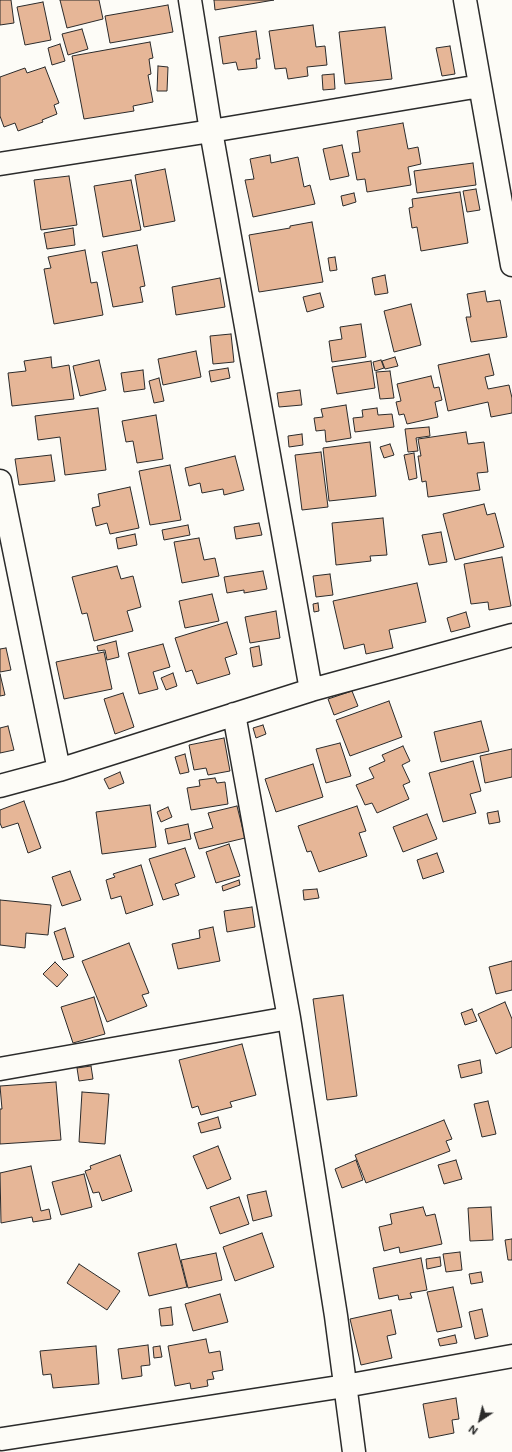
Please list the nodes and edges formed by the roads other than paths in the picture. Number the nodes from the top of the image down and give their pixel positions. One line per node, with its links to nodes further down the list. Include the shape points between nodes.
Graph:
1 (190, 0): 4 (street)
2 (465, 0): 3 (street)
3 (480, 86): 4 (street); 6 (street)
4 (211, 131): 5 (street); 9 (street)
5 (0, 164)
6 (512, 265)
7 (0, 481): 11 (street)
8 (512, 635): 9 (street)
9 (311, 690): 10 (street)
10 (234, 714): 11 (street); 13 (street)
11 (59, 770): 12 (street)
12 (0, 786)
13 (289, 1018): 14 (street); 16 (street)
14 (0, 1069)
15 (512, 1356): 16 (street)
16 (345, 1386): 17 (street); 18 (street)
17 (2, 1439)
18 (354, 1452)

